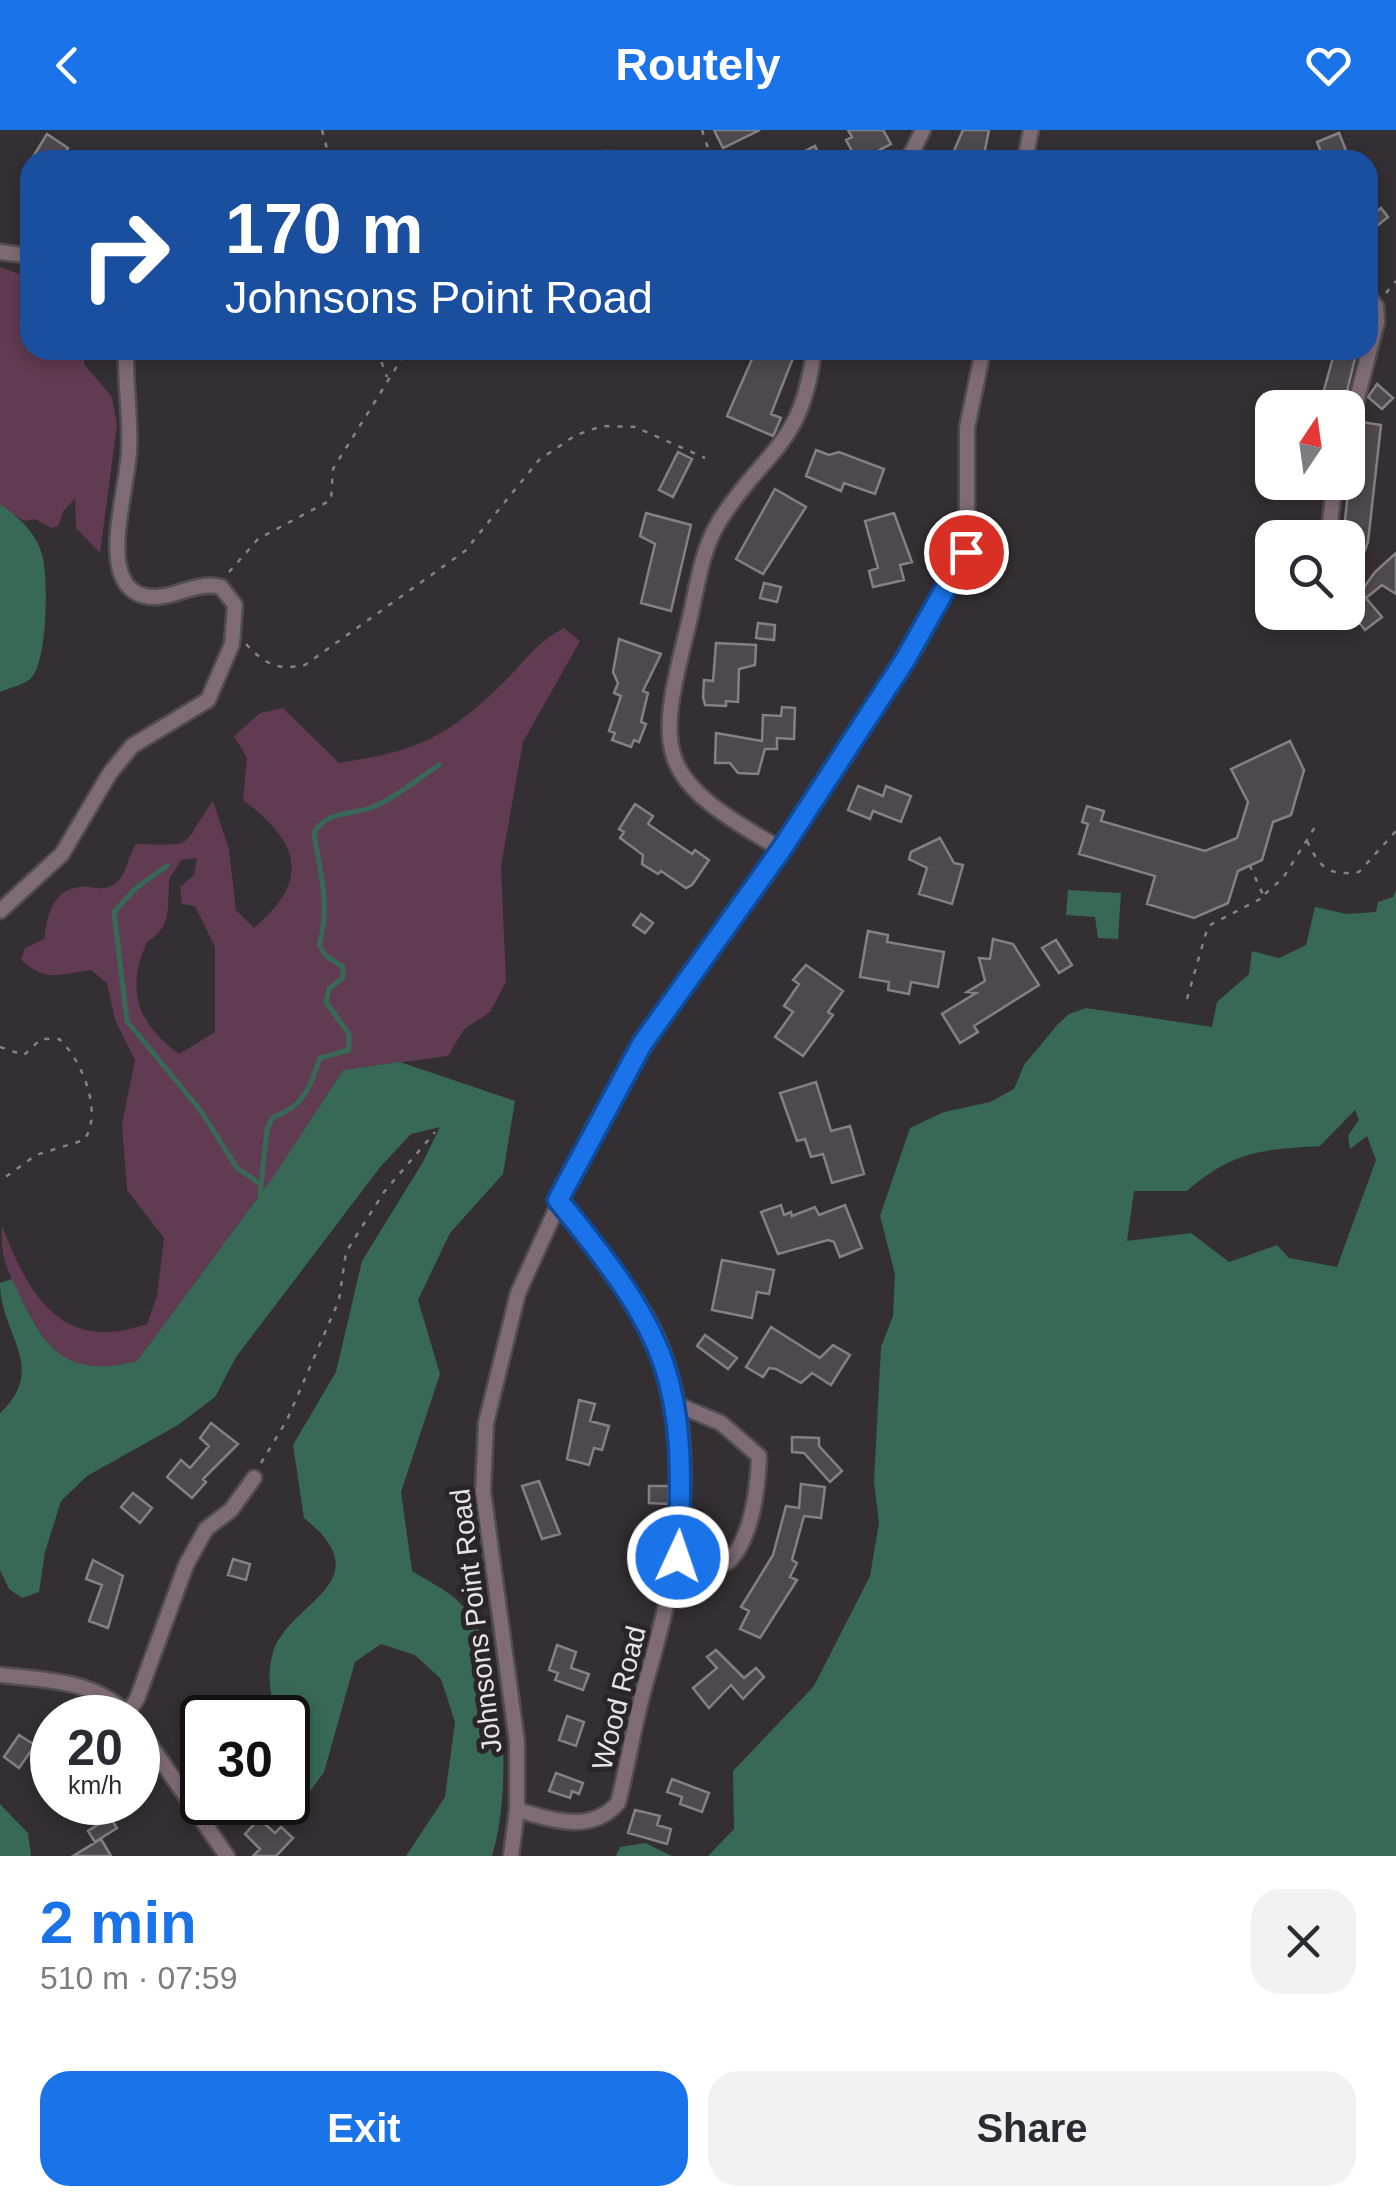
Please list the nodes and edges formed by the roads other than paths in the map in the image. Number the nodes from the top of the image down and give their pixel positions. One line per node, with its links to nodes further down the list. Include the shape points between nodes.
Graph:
1 (126, 360): 7 (street, via 121,574 145,596 202,584 221,587 235,606 234,632 208,700 119,758 62,854)
2 (812, 360): 6 (street, via 792,432 710,538 667,724 672,760 689,783 717,810)
3 (980, 360): 6 (street, Johnsons Point Road, via 967,428 966,552 905,660)
4 (1367, 360): 5 (street)
5 (1359, 390)
6 (781, 850): 8 (street, Johnsons Point Road, via 642,1044)
7 (0, 910)
8 (558, 1200): 9 (street, Wood Road, via 638,1304 662,1348); 16 (street, Johnsons Point Road, via 518,1293 486,1424 483,1491 518,1742)
9 (678, 1405): 11 (street, Wood Road); 11 (street, via 721,1424 759,1456 758,1488 738,1552 728,1562)
10 (254, 1478): 14 (street, via 231,1510 206,1529 186,1566)
11 (678, 1557): 16 (street, Wood Road, via 618,1804 604,1820 582,1824)
12 (0, 1675): 13 (street, via 71,1683)
13 (101, 1695)
14 (138, 1695)
15 (160, 1759): 17 (street)
16 (517, 1810): 18 (street, Johnsons Point Road)
17 (228, 1856)
18 (511, 1856)

